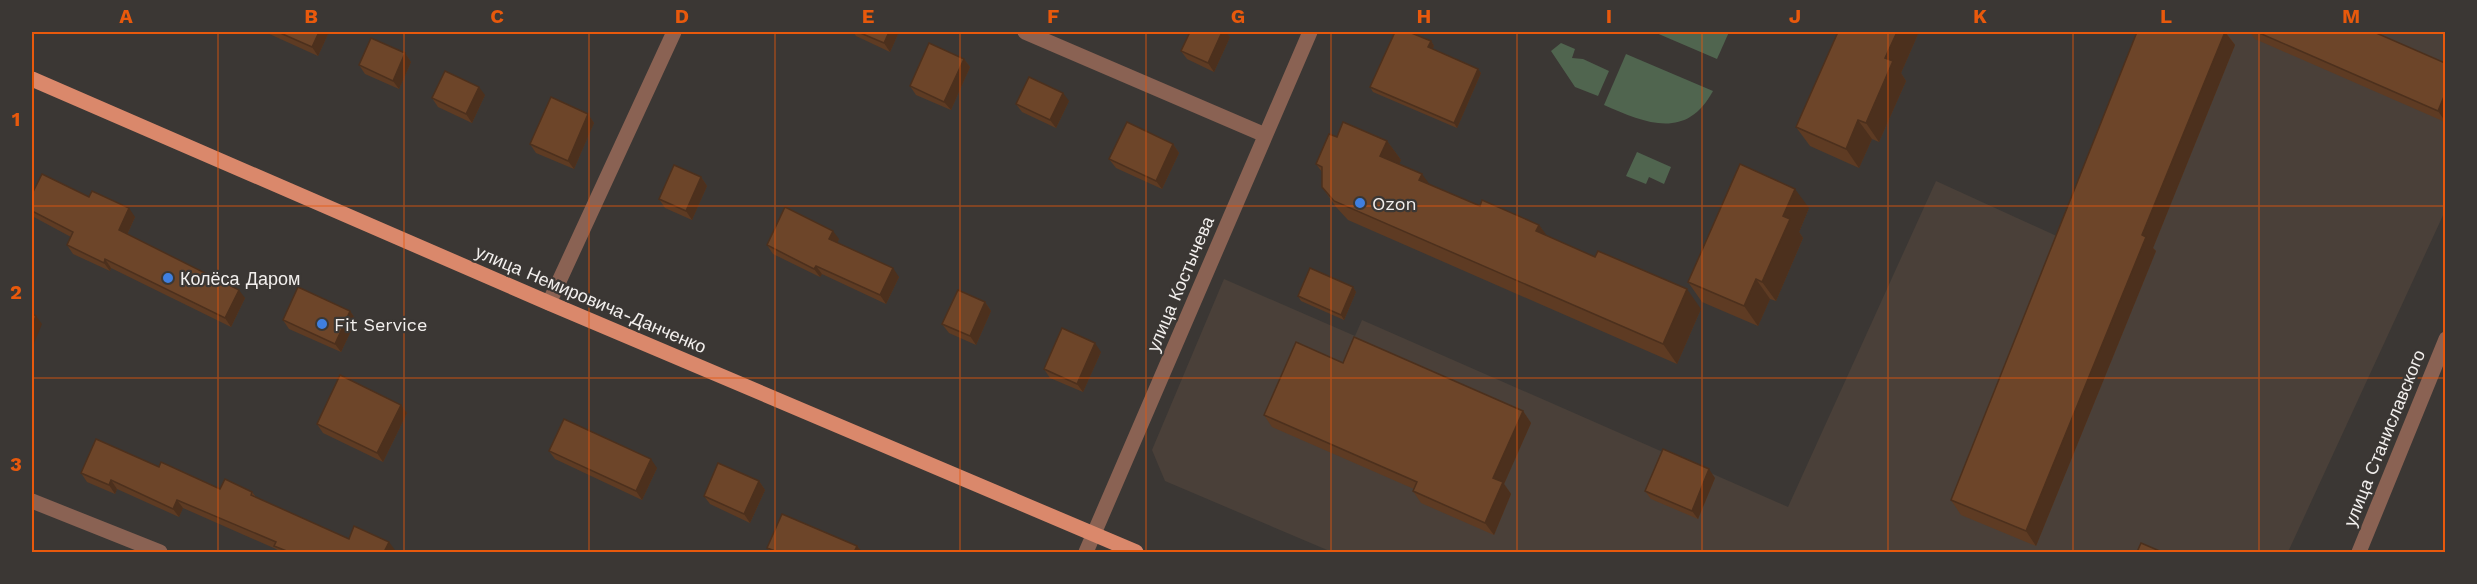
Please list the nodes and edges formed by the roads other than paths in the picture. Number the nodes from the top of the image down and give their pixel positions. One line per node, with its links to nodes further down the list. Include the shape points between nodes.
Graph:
1 (674, 32): 6 (street)
2 (1025, 32): 5 (street)
3 (1310, 32): 5 (street, улица Костычева)
4 (32, 79): 6 (main road, улица Немировича-Данченко)
5 (1265, 135): 9 (street, улица Костычева)
6 (549, 303): 9 (main road, улица Немировича-Данченко)
7 (2445, 339): 13 (street, улица Станиславского)
8 (32, 501): 10 (street)
9 (1094, 535): 11 (street, улица Костычева); 12 (main road, улица Немировича-Данченко)
10 (160, 552)
11 (1086, 552)
12 (1136, 552)
13 (2359, 552)

